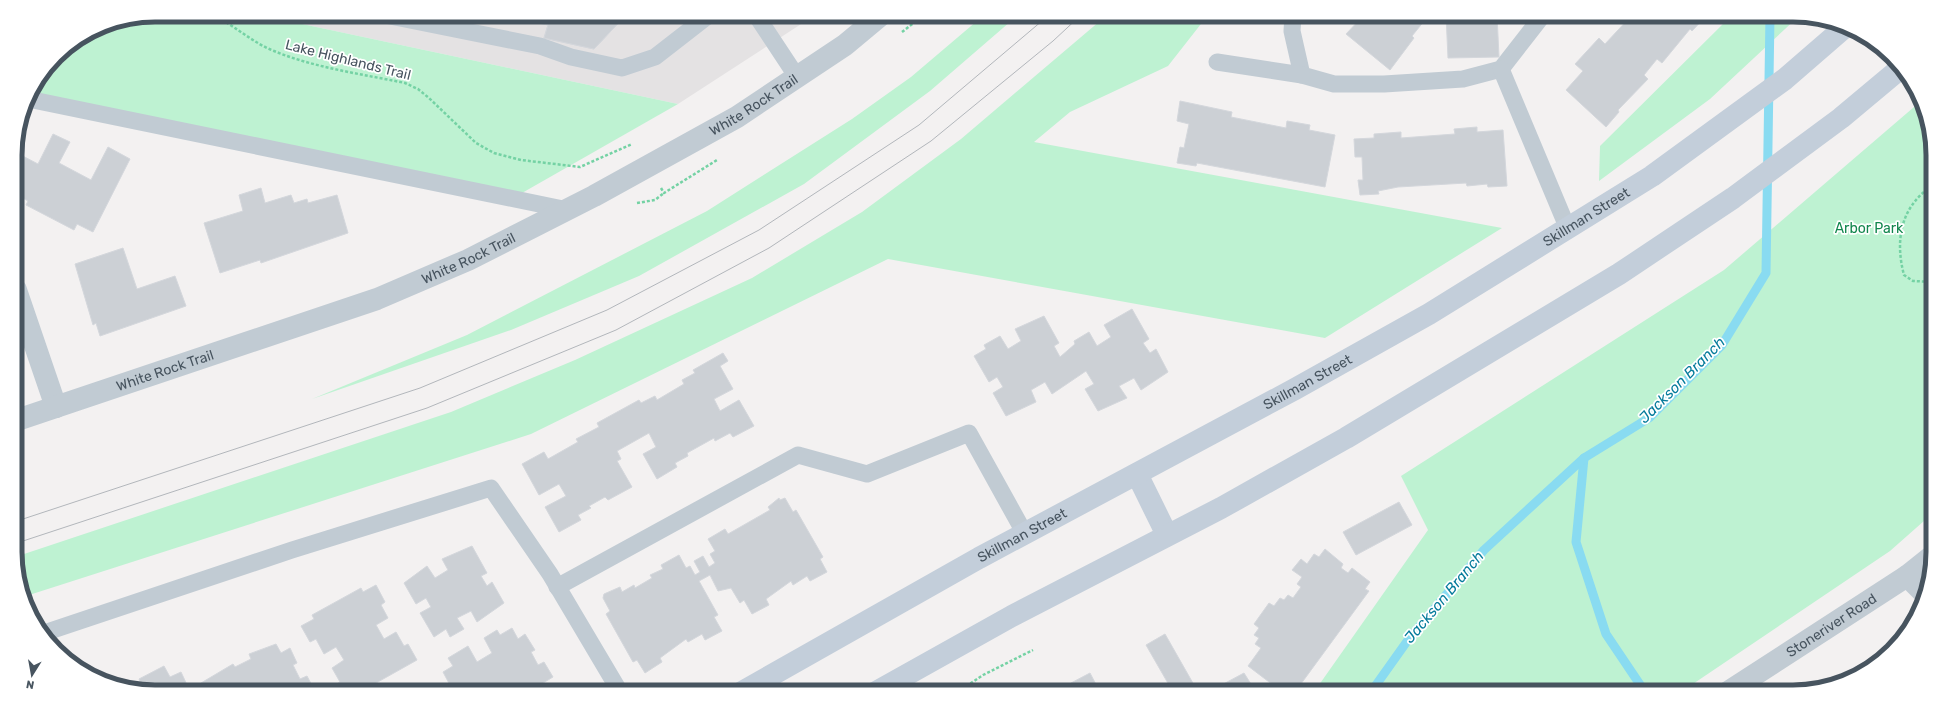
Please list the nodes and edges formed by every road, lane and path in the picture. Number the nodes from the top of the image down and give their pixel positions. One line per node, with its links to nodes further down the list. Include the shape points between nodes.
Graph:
1 (228, 22): 18 (path, Lake Highlands Trail, via 271,50 296,60 405,83 418,89 476,143 494,153 521,160 580,167 636,143)
2 (420, 22): 3 (lane, via 540,46 571,58 622,68 655,57)
3 (701, 22)
4 (761, 22): 15 (lane)
5 (873, 22): 15 (street, White Rock Trail)
6 (915, 22): 10 (path)
7 (1293, 22): 14 (lane, via 1292,31)
8 (1538, 22): 12 (lane)
9 (1840, 31): 21 (main road, Skillman Street, via 1779,84 1625,193)
10 (899, 35)
11 (1217, 62): 14 (lane)
12 (1501, 70): 14 (lane, via 1463,79 1384,84 1334,84); 21 (lane)
13 (1897, 71): 28 (main road, via 1841,118 1733,198 1619,274 1346,438)
14 (1302, 75)
15 (797, 77): 18 (street, White Rock Trail, via 737,117)
16 (34, 100): 20 (lane)
17 (723, 156): 18 (path, Lake Highlands Trail, via 664,193)
18 (650, 166): 20 (street, White Rock Trail)
19 (1926, 190): 22 (path, via 1904,218 1899,241 1904,276 1913,281)
20 (568, 210): 24 (street, White Rock Trail, via 468,260 377,299)
21 (1568, 229): 26 (main road, Skillman Street, via 1428,314 1295,390)
22 (1926, 282)
23 (22, 308): 24 (street)
24 (56, 407): 25 (street, White Rock Trail)
25 (22, 418)
26 (1137, 474): 27 (main road, Skillman Street); 28 (main road)
27 (1025, 534): 31 (lane, via 969,434 867,474 798,455); 36 (main road, Skillman Street)
28 (1167, 535): 37 (main road, via 1012,616)
29 (1925, 561): 30 (street, Stoneriver Road)
30 (1907, 576): 32 (street); 39 (street, Stoneriver Road)
31 (557, 587): 33 (lane, via 491,488 292,550); 35 (lane)
32 (1920, 589)
33 (48, 632)
34 (1034, 650): 38 (path)
35 (616, 685)
36 (755, 685)
37 (889, 685)
38 (968, 685)
39 (1739, 685)

